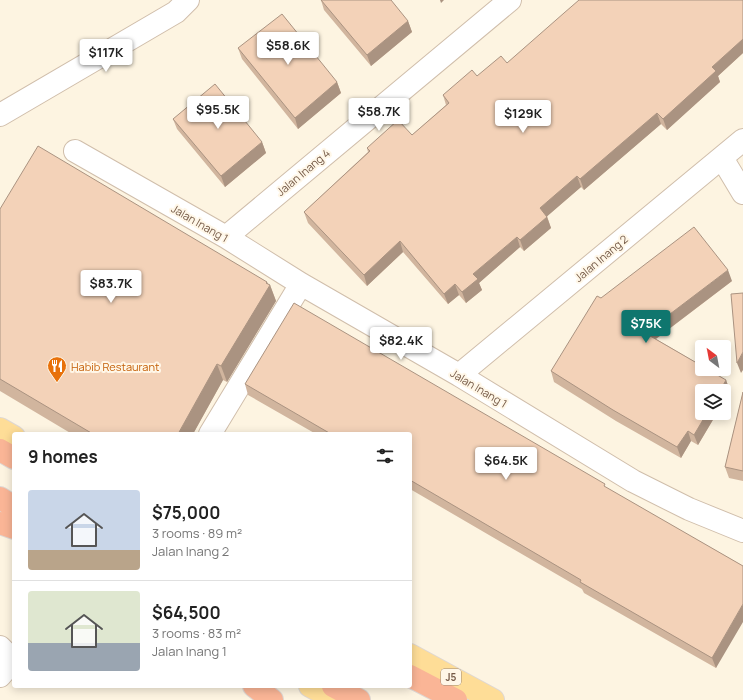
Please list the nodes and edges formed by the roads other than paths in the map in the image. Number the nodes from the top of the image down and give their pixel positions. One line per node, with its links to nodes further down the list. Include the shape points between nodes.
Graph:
1 (188, 0): 3 (street, via 176,12)
2 (510, 0): 8 (street, Jalan Inang 4)
3 (0, 115)
4 (743, 140): 6 (street, Jalan Inang 2)
5 (75, 151): 8 (street, Jalan Inang 1)
6 (722, 158): 7 (street); 10 (street, Jalan Inang 2)
7 (743, 193)
8 (226, 237): 9 (street, Jalan Inang 1)
9 (301, 284): 10 (street, Jalan Inang 1); 12 (street)
10 (459, 375): 22 (street, Jalan Inang 1, via 633,481)
11 (0, 429): 13 (main road)
12 (211, 432)
13 (12, 436)
14 (0, 450): 15 (highway)
15 (12, 457)
16 (0, 498): 17 (highway)
17 (12, 506)
18 (0, 518): 20 (main road)
19 (0, 523): 21 (highway)
20 (12, 526)
21 (12, 526)
22 (743, 531)
23 (4, 650): 25 (street, via 6,668)
24 (412, 656): 34 (main road, J5)
25 (0, 676)
26 (412, 677): 33 (highway)
27 (257, 688): 30 (highway)
28 (314, 688): 31 (main road)
29 (337, 688): 32 (highway)
30 (272, 700)
31 (336, 700)
32 (359, 700)
33 (456, 700)
34 (493, 700)

